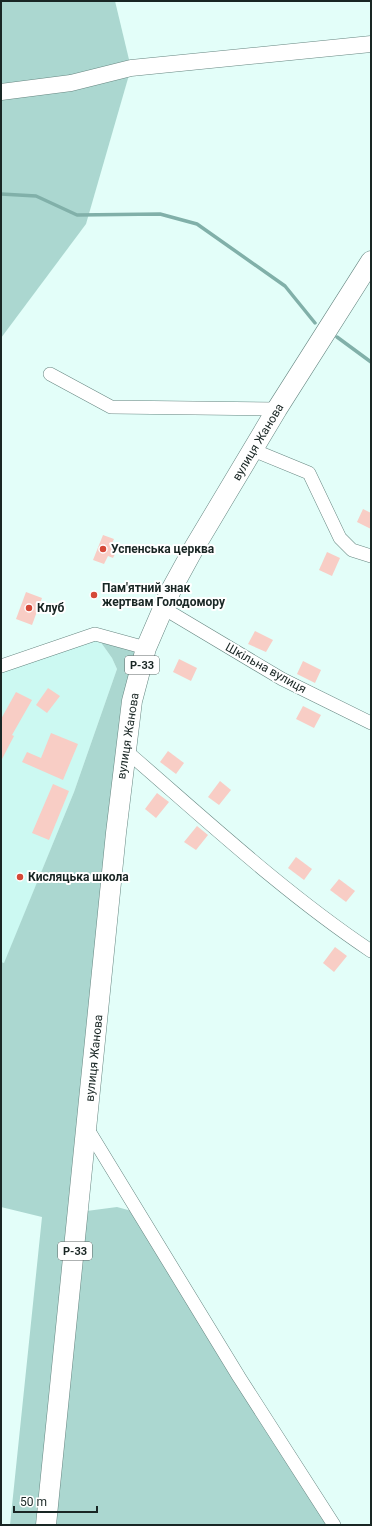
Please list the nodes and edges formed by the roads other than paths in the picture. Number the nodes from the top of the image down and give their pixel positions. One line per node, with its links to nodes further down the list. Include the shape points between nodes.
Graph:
1 (371, 44): 2 (street, via 131,68 71,83)
2 (1, 92)
3 (371, 261): 5 (main road, вулиця Жанова / Р-33)
4 (50, 374): 5 (street, via 111,407)
5 (277, 409): 6 (main road, вулиця Жанова / Р-33)
6 (253, 450): 7 (street, via 309,473 340,538 352,550); 8 (main road, вулиця Жанова / Р-33, via 194,548)
7 (371, 556)
8 (163, 608): 9 (main road, вулиця Жанова / Р-33); 11 (street, Шкільна вулиця, via 282,679)
9 (146, 648): 10 (street, via 95,634); 12 (main road, вулиця Жанова / Р-33, via 132,702)
10 (1, 666)
11 (371, 723)
12 (125, 750): 13 (street, via 281,884 328,922); 14 (main road, вулиця Жанова / Р-33)
13 (371, 951)
14 (87, 1128): 15 (main road, Р-33); 16 (street, via 239,1377)
15 (46, 1525)
16 (334, 1525)

